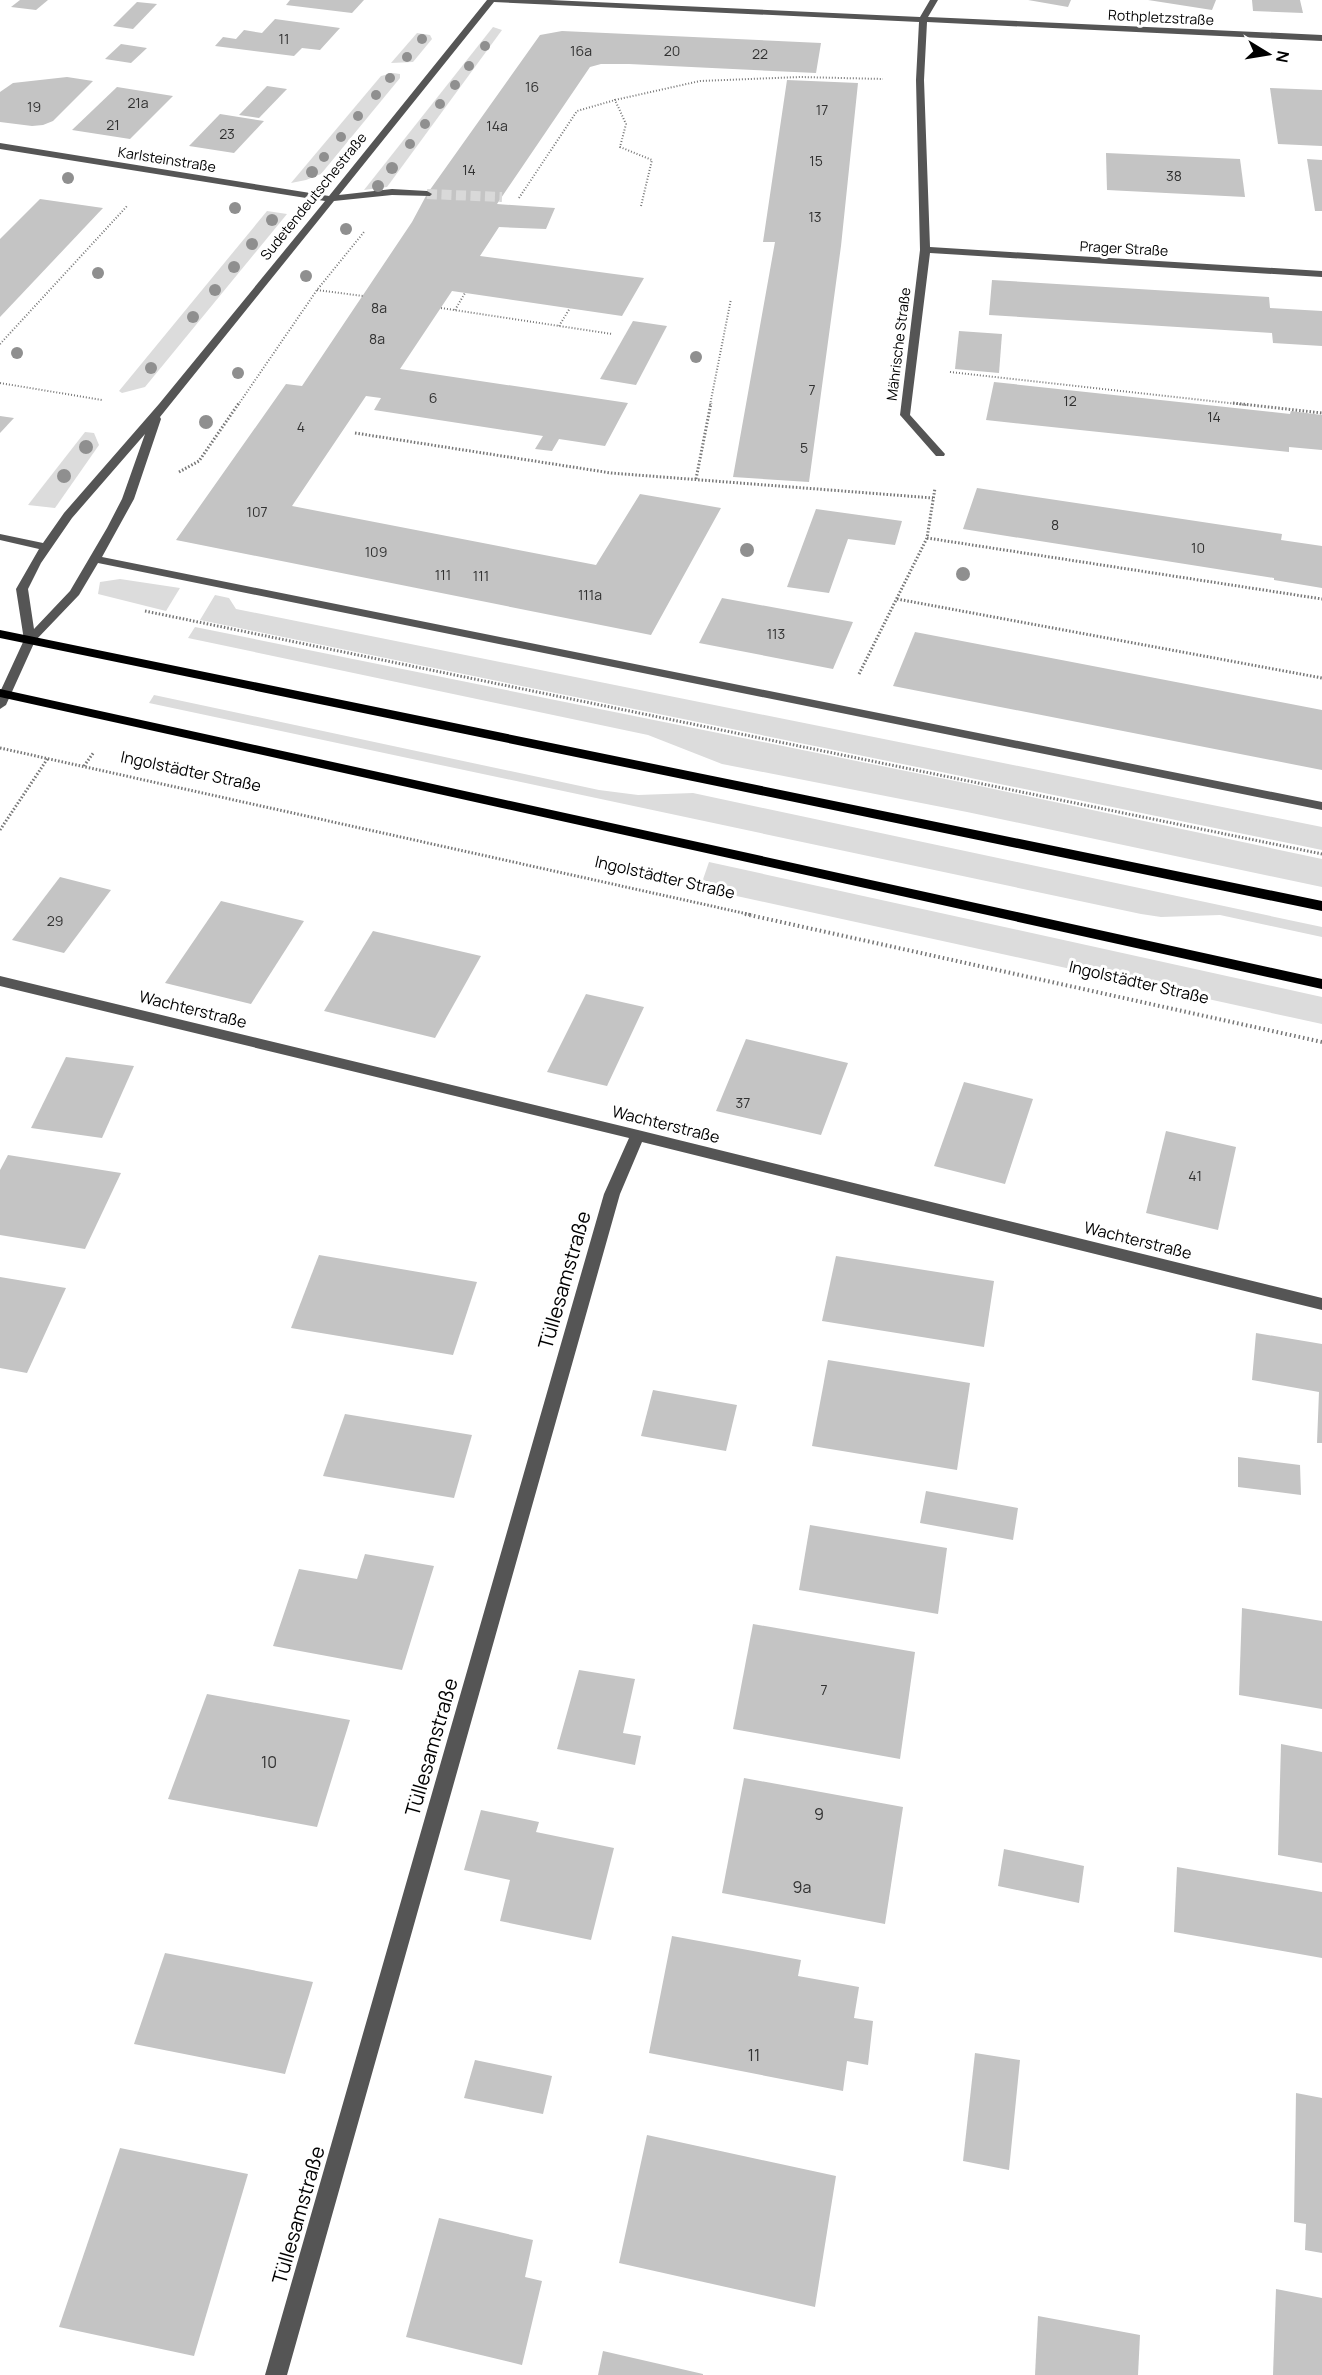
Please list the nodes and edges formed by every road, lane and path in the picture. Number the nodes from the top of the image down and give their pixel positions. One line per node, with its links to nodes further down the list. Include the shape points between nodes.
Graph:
1 (493, 0): 3 (street, Rothpletzstraße); 11 (street, Sudetendeutschestraße)
2 (934, 0): 3 (street)
3 (924, 19): 4 (street, Rothpletzstraße); 5 (street, Mährische Straße)
4 (1322, 38)
5 (920, 80): 6 (path, via 800,77 700,81); 13 (street, Mährische Straße)
6 (615, 100): 10 (path, via 576,111); 12 (path, via 626,124 620,147 652,160)
7 (0, 146): 8 (street, Karlsteinstraße)
8 (159, 171): 11 (street, Karlsteinstraße); 24 (path)
9 (427, 194): 11 (street, Karlsteinstraße, via 392,192)
10 (519, 198)
11 (330, 199): 28 (street, Sudetendeutschestraße)
12 (641, 206)
13 (925, 250): 14 (street, Prager Straße); 25 (street, Mährische Straße)
14 (1322, 274)
15 (317, 290): 17 (path)
16 (465, 293): 21 (path)
17 (363, 296)
18 (731, 299): 32 (path)
19 (441, 308): 21 (path)
20 (570, 308): 22 (path)
21 (455, 310): 22 (path)
22 (560, 326): 23 (path)
23 (612, 334)
24 (0, 344)
25 (911, 367): 29 (path); 31 (street, Mährische Straße, via 904,415)
26 (0, 383): 27 (path)
27 (102, 400)
28 (159, 411): 36 (street, Sudetendeutschestraße, via 83,495); 37 (street, Sudetendeutschestraße, via 128,499)
29 (1322, 412)
30 (355, 433): 32 (path, via 610,473)
31 (940, 454): 33 (path)
32 (696, 479): 33 (path)
33 (933, 498): 35 (path)
34 (0, 537): 36 (street)
35 (927, 537): 38 (path); 39 (path)
36 (47, 547): 42 (street, Sudetendeutschestraße, via 22,589)
37 (94, 559): 42 (street, Sudetendeutschestraße, via 71,598); 45 (street)
38 (897, 599): 43 (path); 45 (path)
39 (1322, 599)
40 (142, 610): 50 (path)
41 (0, 634): 42 (main road)
42 (30, 640): 44 (street, Sudetendeutschestraße); 51 (main road)
43 (1322, 678)
44 (2, 697): 53 (main road)
45 (842, 710): 48 (street)
46 (0, 748): 47 (path, Ingolstädter Straße)
47 (48, 758): 49 (path); 54 (path, Ingolstädter Straße)
48 (1322, 806)
49 (0, 830)
50 (1322, 854)
51 (1322, 906)
52 (0, 981): 55 (street, Wachterstraße)
53 (1322, 984)
54 (1322, 1042)
55 (638, 1135): 56 (street, Wachterstraße); 57 (street, Tüllesamstraße, via 612,1194)
56 (1322, 1304)
57 (276, 2375)

